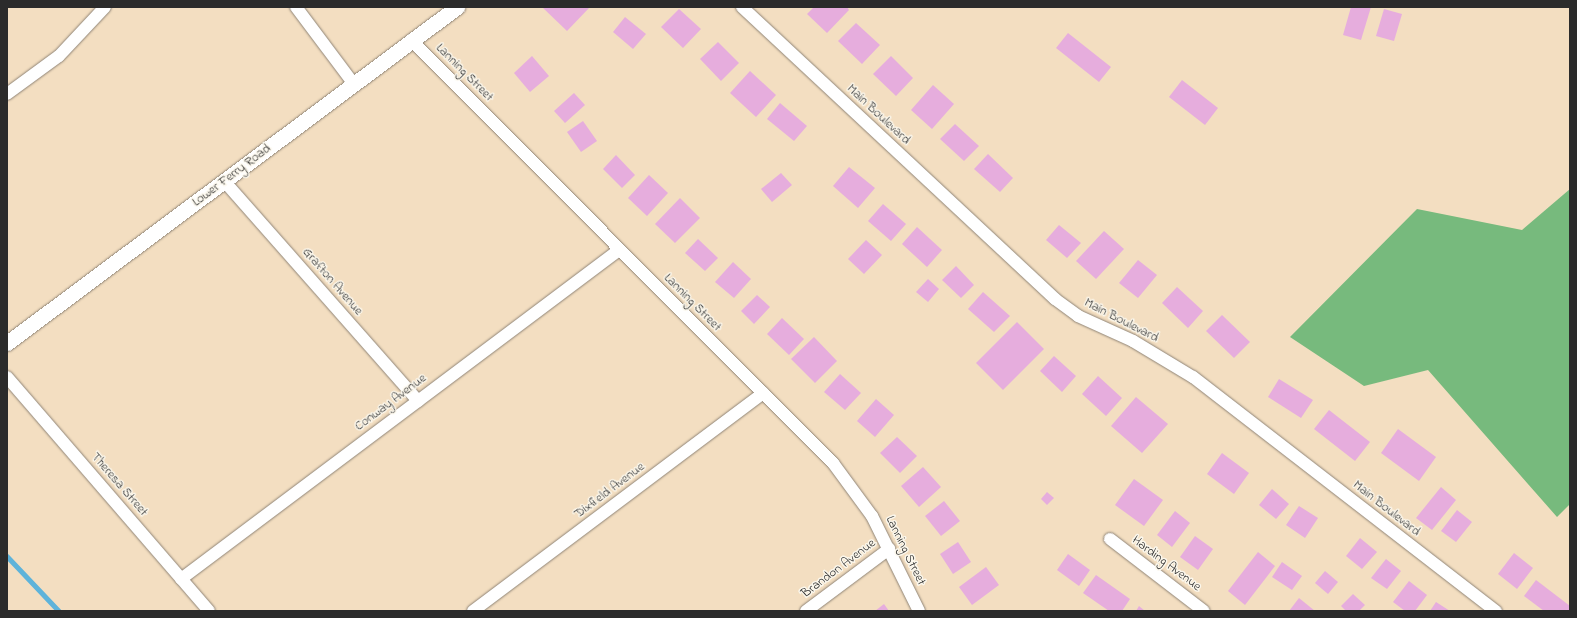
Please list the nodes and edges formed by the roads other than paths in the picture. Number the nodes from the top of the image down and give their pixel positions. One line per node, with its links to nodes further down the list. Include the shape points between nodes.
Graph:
1 (105, 7): 7 (street, via 59,56)
2 (296, 7): 6 (street)
3 (457, 7): 5 (street, Lower Ferry Road)
4 (742, 7): 22 (street, Main Boulevard, via 1055,299 1078,316 1133,341 1193,377)
5 (411, 40): 6 (street, Lower Ferry Road); 9 (street, Lanning Street)
6 (353, 82): 8 (street, Lower Ferry Road)
7 (7, 94)
8 (225, 182): 10 (street, Lower Ferry Road); 13 (street, Grafton Avenue)
9 (619, 250): 12 (street, Lanning Street); 13 (street, Conway Avenue)
10 (7, 343)
11 (7, 377): 16 (street, Theresa Street)
12 (763, 393): 15 (street, Lanning Street, via 854,489); 18 (street, Dixfield Avenue)
13 (418, 401): 16 (street, Conway Avenue)
14 (1110, 540): 21 (street, Harding Avenue)
15 (889, 549): 19 (street, Brandon Avenue); 20 (street, Lanning Street)
16 (181, 579): 17 (street, Theresa Street)
17 (209, 611)
18 (473, 611)
19 (806, 611)
20 (919, 611)
21 (1204, 611)
22 (1496, 611)

